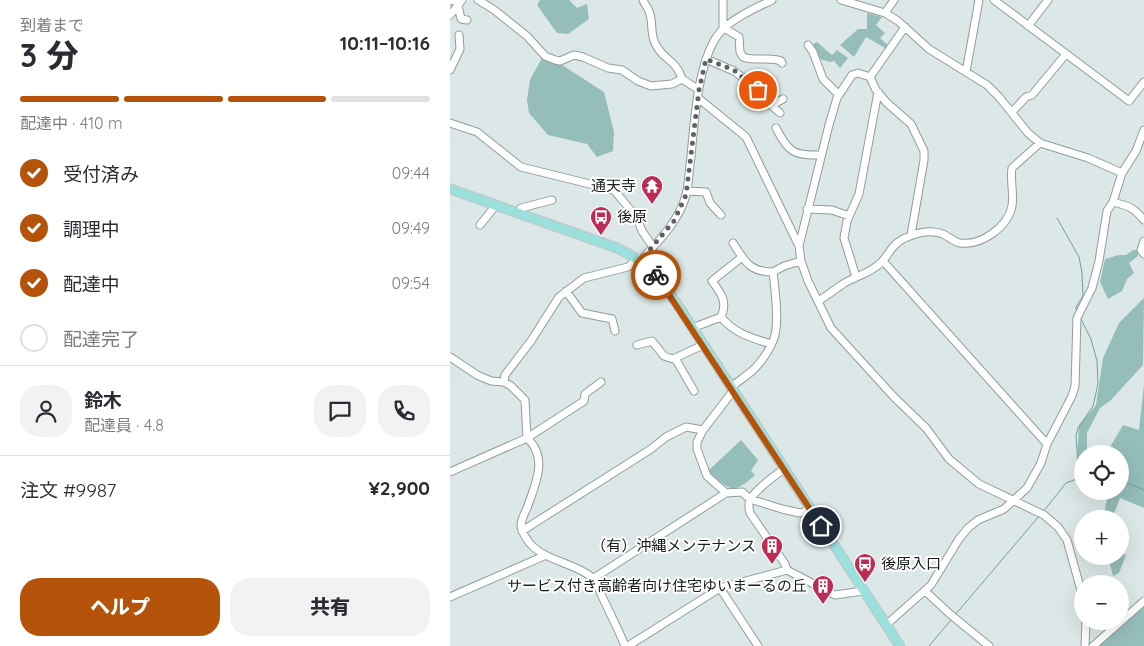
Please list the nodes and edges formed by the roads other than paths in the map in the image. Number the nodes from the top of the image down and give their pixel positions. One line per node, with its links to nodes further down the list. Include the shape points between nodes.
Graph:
1 (478, 0): 26 (street, via 532,40 545,56 555,60 574,55 584,57 608,68 622,70 651,86 672,84)
2 (643, 0): 26 (street, via 651,16 656,46 679,69)
3 (723, 0): 17 (street)
4 (772, 0): 17 (street)
5 (841, 0): 12 (street)
6 (894, 0): 12 (street)
7 (978, 0): 24 (street)
8 (994, 0): 15 (street)
9 (1048, 0): 15 (street)
10 (450, 1): 11 (street)
11 (459, 2): 13 (street); 14 (street, via 461,19)
12 (885, 13): 16 (street)
13 (450, 15)
14 (467, 20)
15 (1028, 26): 20 (street)
16 (905, 27): 24 (street, via 929,49); 25 (street)
17 (723, 29): 21 (street); 22 (street, via 738,37 743,57 774,58)
18 (459, 36): 23 (street, via 460,49 452,62)
19 (808, 45): 30 (street, via 823,79)
20 (1066, 54): 27 (street, via 1129,101); 34 (street, via 1032,95)
21 (706, 59): 28 (street); 33 (street, via 756,81 760,94)
22 (782, 63)
23 (454, 69)
24 (966, 72): 34 (street, via 987,85)
25 (870, 77): 29 (street); 30 (street, via 858,73 852,75)
26 (682, 79): 28 (street)
27 (1144, 82)
28 (699, 90): 31 (street)
29 (878, 92): 50 (street, via 859,194); 53 (street, via 911,124 924,151)
30 (839, 95): 40 (street)
31 (698, 98): 43 (street); 56 (street, via 746,137)
32 (783, 99): 33 (street)
33 (772, 105): 35 (street)
34 (1012, 112): 39 (street, via 1028,133)
35 (780, 113)
36 (450, 123): 57 (street, via 477,132 521,167 614,190 637,218)
37 (776, 128): 40 (street, via 783,143 792,150 802,155)
38 (1144, 130): 41 (street)
39 (1040, 142): 41 (street); 53 (street, via 1012,168 1012,206 1007,218 994,232 971,243 959,243 934,232)
40 (820, 155): 47 (street)
41 (1122, 173): 45 (street)
42 (450, 189): 46 (main road)
43 (687, 191): 49 (street, via 706,192 710,204); 57 (street, via 674,221)
44 (552, 200): 48 (street, via 520,208)
45 (1113, 202): 51 (street, via 1128,205); 81 (street, via 1107,211 1092,288 1077,318 1075,386)
46 (496, 204): 48 (main road); 52 (street)
47 (807, 209): 50 (street, via 832,210); 56 (street)
48 (519, 212): 60 (main road)
49 (721, 215)
50 (849, 216): 64 (street, via 844,238)
51 (1144, 220)
52 (480, 224)
53 (912, 235): 62 (street, via 893,245)
54 (1144, 241): 58 (street, via 1141,250)
55 (733, 243): 59 (street)
56 (799, 246): 61 (street)
57 (653, 247): 60 (street)
58 (1144, 254)
59 (742, 257): 63 (street, via 755,270); 67 (street, via 712,281 723,299)
60 (639, 259): 65 (street, via 628,267 584,278); 68 (main road, via 657,276)
61 (801, 261): 63 (street); 66 (street)
62 (883, 262): 64 (street); 81 (street)
63 (774, 272): 70 (street, via 776,328)
64 (856, 277): 66 (street)
65 (566, 291): 69 (street, via 579,311 612,319); 75 (street, via 553,304 505,375)
66 (818, 301): 86 (street, via 839,338 926,428 950,459 979,484)
67 (722, 317): 68 (street); 70 (street, via 742,334)
68 (692, 328): 72 (main road)
69 (615, 331)
70 (771, 344): 77 (street, via 753,371)
71 (637, 345): 74 (street, via 652,341 664,356)
72 (703, 345): 74 (street); 77 (main road)
73 (450, 357): 75 (street, via 477,375)
74 (675, 358): 78 (street)
75 (504, 382): 80 (street, via 525,400)
76 (601, 382): 80 (street, via 585,394 584,401)
77 (731, 390): 79 (street); 82 (main road)
78 (694, 391)
79 (703, 430): 84 (street, via 697,449 704,470); 88 (street, via 686,427 666,437)
80 (527, 438): 83 (street); 88 (street, via 540,459 538,476 521,522)
81 (1047, 444): 86 (street, via 1035,478)
82 (784, 469): 85 (street); 87 (main road)
83 (450, 472)
84 (726, 493): 85 (street, via 742,492); 92 (street)
85 (750, 499): 87 (street, via 800,513); 90 (street, via 750,513)
86 (1015, 501): 91 (street, via 1044,515 1058,527 1067,540); 95 (street, via 968,528)
87 (810, 510): 94 (main road)
88 (522, 531): 89 (street)
89 (544, 556): 92 (street); 96 (street)
90 (787, 570): 93 (street); 94 (street, via 835,595)
91 (1077, 575)
92 (594, 578): 100 (street)
93 (720, 588): 100 (street); 101 (street)
94 (864, 591): 98 (main road)
95 (925, 591): 98 (street); 103 (street)
96 (450, 597)
97 (1144, 601): 105 (street)
98 (886, 625): 102 (main road)
99 (1086, 630): 104 (street)
100 (627, 646)
101 (758, 646)
102 (900, 646)
103 (989, 646)
104 (1085, 646)
105 (1094, 646)

